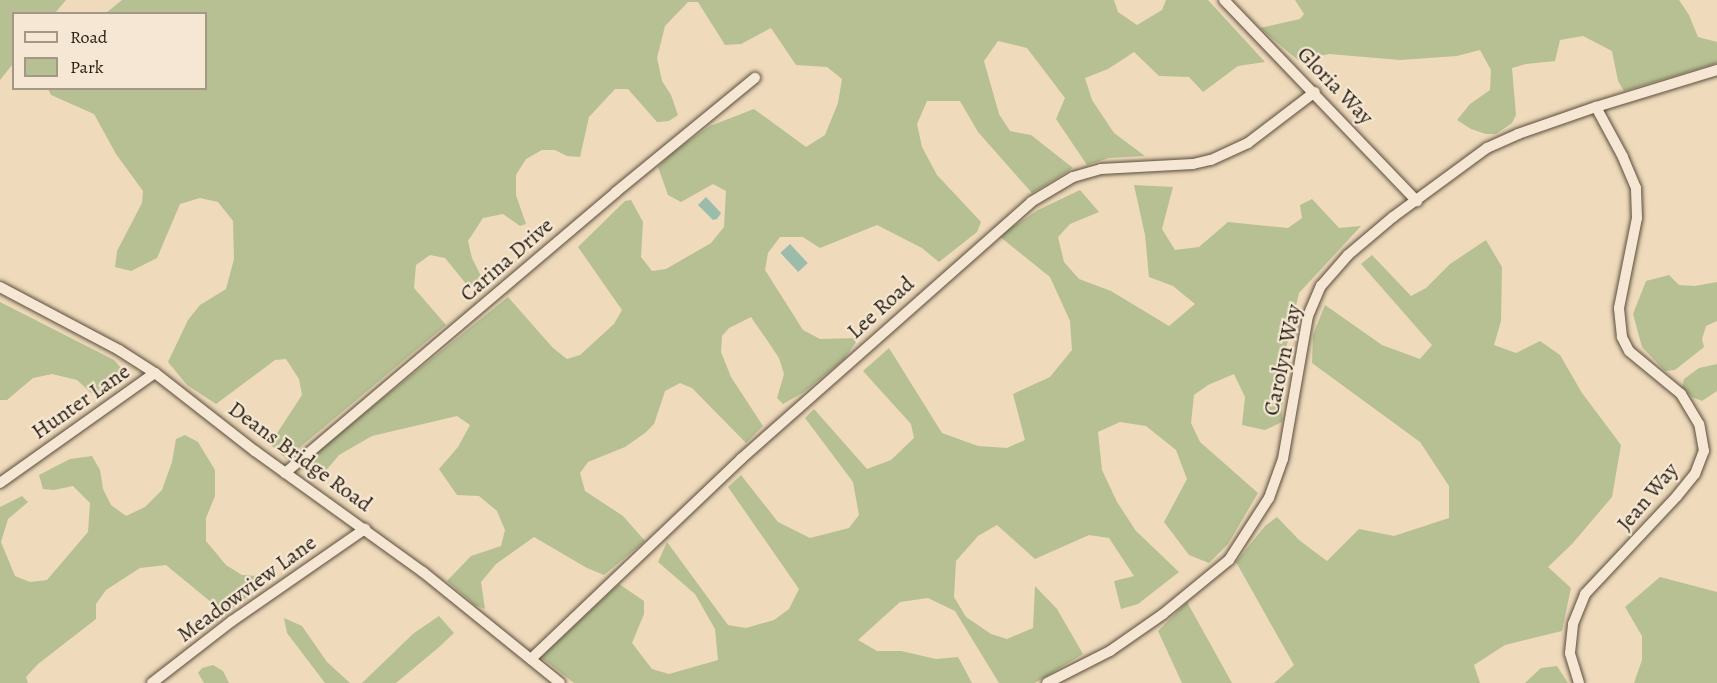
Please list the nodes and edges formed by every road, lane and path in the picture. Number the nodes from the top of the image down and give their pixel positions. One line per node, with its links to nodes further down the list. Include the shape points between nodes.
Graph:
1 (1224, 0): 4 (street, Gloria Way)
2 (1717, 70): 5 (street, Carolyn Way)
3 (755, 78): 9 (street, Carina Drive)
4 (1315, 92): 6 (street, Gloria Way); 12 (street, Lee Road, via 1248,142 1211,160 1101,169 1073,177 1031,202 741,459)
5 (1596, 107): 6 (street, Carolyn Way, via 1487,148); 16 (street, Jean Way, via 1636,188 1637,218 1620,308 1622,337 1632,355 1681,394 1699,424 1704,451 1695,474 1677,496 1585,594 1573,624 1570,653)
6 (1417, 201): 15 (street, Carolyn Way, via 1348,255 1321,286 1308,316 1283,459 1269,498 1229,560 1110,651)
7 (0, 287): 8 (street, Deans Bridge Road)
8 (155, 373): 9 (street, Deans Bridge Road); 10 (street, Hunter Lane)
9 (285, 473): 11 (street, Deans Bridge Road)
10 (0, 483)
11 (366, 529): 12 (street, Deans Bridge Road); 13 (street, Meadowview Lane, via 232,621)
12 (531, 659): 14 (street, Deans Bridge Road)
13 (152, 683)
14 (560, 683)
15 (1047, 683)
16 (1579, 683)

